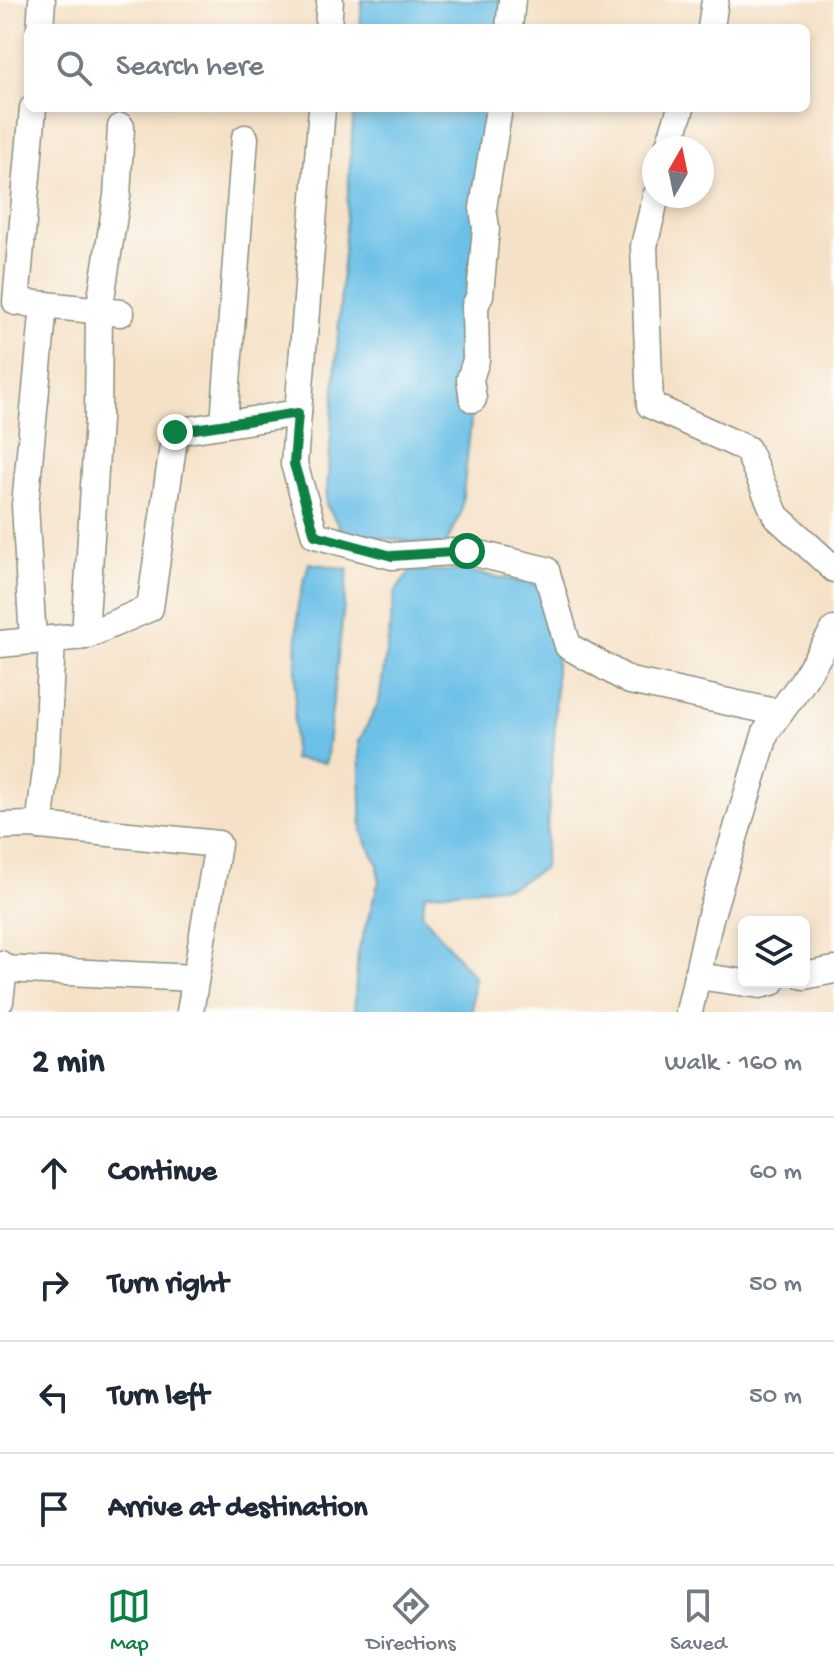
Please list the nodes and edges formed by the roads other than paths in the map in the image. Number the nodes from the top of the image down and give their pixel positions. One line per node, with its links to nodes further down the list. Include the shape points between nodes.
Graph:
1 (42, 0): 5 (street)
2 (330, 0): 6 (street)
3 (512, 0): 7 (street)
4 (715, 0): 8 (street)
5 (40, 24)
6 (328, 24)
7 (509, 24)
8 (712, 24)
9 (32, 112): 17 (street)
10 (322, 112): 21 (street)
11 (498, 112): 20 (street, via 483,208 486,228 475,306)
12 (680, 112): 14 (street)
13 (121, 127): 19 (street)
14 (672, 136)
15 (245, 138): 22 (street)
16 (653, 208): 23 (street, via 644,246 650,405 747,449 776,516)
17 (8, 301): 18 (street)
18 (44, 305): 19 (street); 26 (street, via 25,505)
19 (110, 312): 25 (street)
20 (473, 399)
21 (298, 413): 22 (street); 28 (street, via 294,464 315,535 392,556 467,551 546,570 568,646 630,681)
22 (224, 424): 25 (street, via 175,432 150,608)
23 (834, 569)
24 (834, 630): 28 (street)
25 (85, 636): 26 (street)
26 (43, 640): 27 (street); 30 (street, via 46,771)
27 (0, 644)
28 (780, 713): 34 (street, via 766,732)
29 (0, 826): 30 (street)
30 (39, 826): 35 (street, via 218,844)
31 (2, 967): 35 (street); 37 (street)
32 (834, 970): 33 (street)
33 (810, 975)
34 (697, 976): 36 (street); 39 (street)
35 (194, 978): 38 (street)
36 (738, 982)
37 (0, 1001)
38 (190, 1012)
39 (689, 1012)

